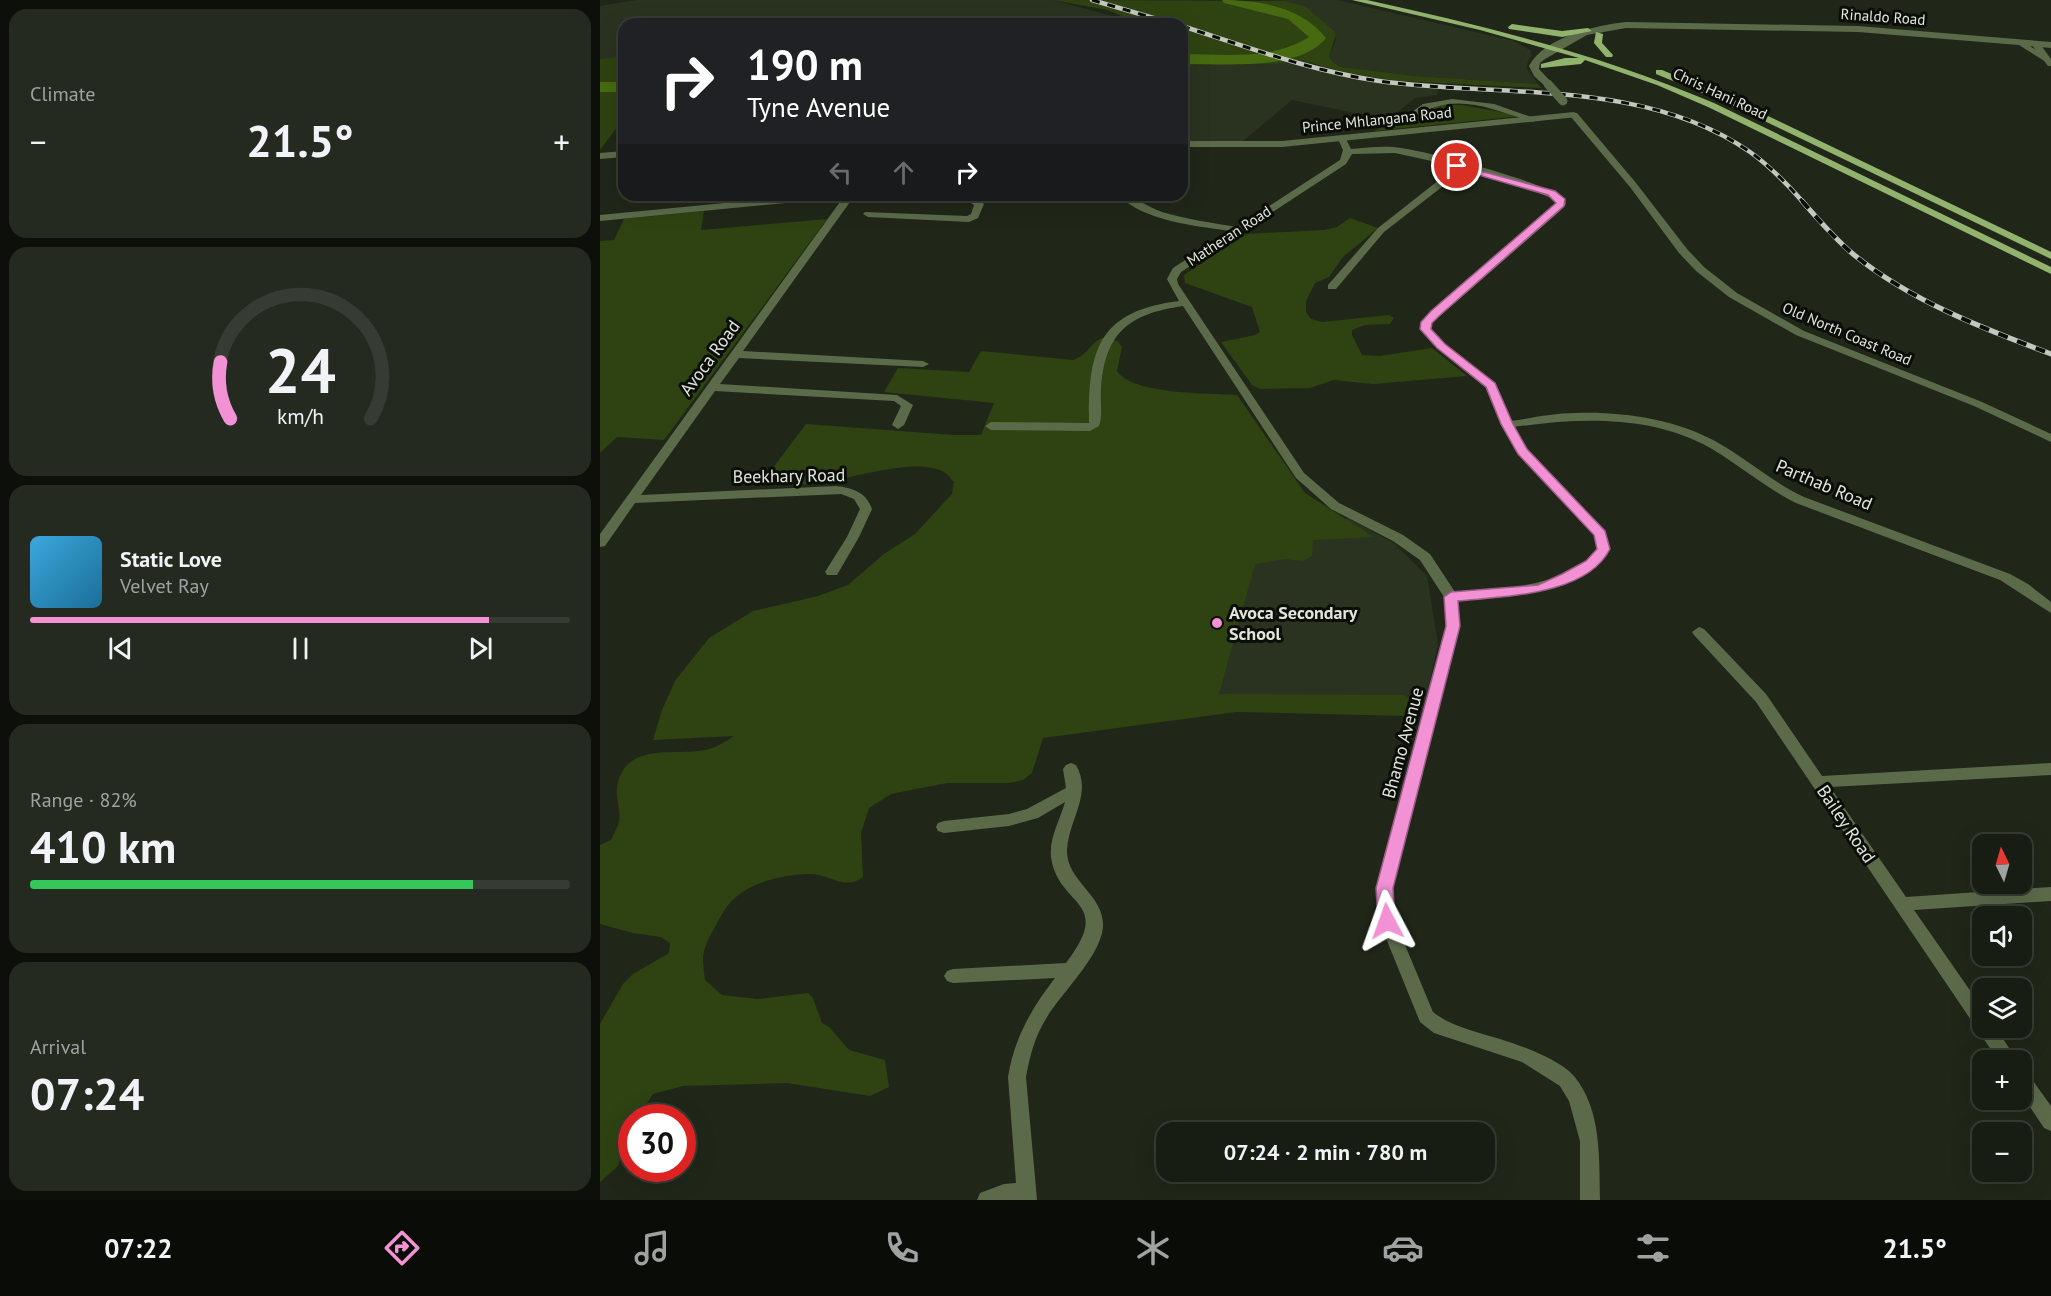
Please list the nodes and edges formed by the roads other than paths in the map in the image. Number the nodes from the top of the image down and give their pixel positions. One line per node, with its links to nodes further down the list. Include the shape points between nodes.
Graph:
1 (1356, 0): 7 (main road, Chris Hani Road)
2 (1389, 0): 4 (main road, Chris Hani Road)
3 (1677, 25): 5 (street, Rinaldo Road, via 1626,25); 6 (street, Rinaldo Road); 8 (street, Rinaldo Road, via 1858,28)
4 (1509, 27): 5 (main road, via 1562,34); 11 (main road, Chris Hani Road)
5 (1587, 31): 11 (street, Rinaldo Road)
6 (1599, 34): 11 (street, Rinaldo Road); 14 (main road, via 1598,43)
7 (1531, 40): 11 (main road, Chris Hani Road); 12 (main road)
8 (2008, 41): 9 (street, Rinaldo Road); 13 (street)
9 (2035, 43): 10 (street, Rinaldo Road); 13 (street)
10 (2051, 45)
11 (1567, 46): 12 (street); 14 (main road, Chris Hani Road); 15 (street)
12 (1542, 55): 16 (street, via 1534,67)
13 (2050, 59)
14 (1610, 60): 15 (main road, via 1575,60); 33 (main road, Chris Hani Road, via 1660,72 1734,103); 34 (main road, Chris Hani Road)
15 (1544, 66): 16 (street)
16 (1546, 82): 17 (street, Old North Coast Road, bridge)
17 (1574, 115): 19 (street, Prince Mhlangana Road); 43 (street, Old North Coast Road, via 1683,250 1732,295 1800,333 1978,404)
18 (1406, 119): 19 (street, via 1427,106 1453,102 1507,110)
19 (1533, 119): 20 (street, Prince Mhlangana Road)
20 (1342, 139): 21 (street, Prince Mhlangana Road); 22 (street)
21 (1188, 144)
22 (1349, 152): 25 (street, via 1397,150); 32 (street, Matheran Road, via 1343,162)
23 (618, 154): 24 (street)
24 (600, 156)
25 (1440, 161): 35 (street, via 1444,182 1381,230); 40 (street, via 1539,189 1560,199 1557,208 1427,322 1430,336 1491,386)
26 (775, 201): 31 (street)
27 (846, 201): 37 (street, Avoca Road)
28 (975, 201): 30 (street, via 980,204 975,216 969,219)
29 (1131, 201): 32 (street, via 1161,214)
30 (868, 214)
31 (600, 218)
32 (1238, 230): 36 (street, Matheran Road, via 1177,270 1173,284)
33 (2051, 256)
34 (2051, 271)
35 (1332, 287)
36 (1184, 303): 42 (street, via 1131,316 1104,345 1094,387 1095,423 1090,427); 47 (street, Bhamo Avenue, via 1300,475 1335,506 1418,551)
37 (735, 354): 38 (street); 39 (street, Avoca Road)
38 (923, 364)
39 (711, 387): 41 (street, via 897,398 907,405); 44 (street, Avoca Road)
40 (1507, 424): 47 (street, via 1522,451 1600,534 1604,549 1591,564 1540,589); 48 (street, Parthab Road, via 1594,416 1692,435 1800,500 2005,577)
41 (898, 425)
42 (991, 426)
43 (2051, 438)
44 (634, 499): 45 (street, Avoca Road); 46 (street, Beekhary Road, via 836,490 853,493 866,509)
45 (600, 543)
46 (832, 572)
47 (1451, 597): 64 (street, Bhamo Avenue, via 1451,635 1385,888 1387,921 1426,1017 1440,1028 1528,1056 1566,1080 1578,1098 1585,1120)
48 (2051, 609)
49 (1699, 632): 52 (street, Bailey Road, via 1761,698)
50 (2051, 768): 52 (street)
51 (1071, 769): 53 (street)
52 (1818, 782): 56 (street, Bailey Road)
53 (1074, 790): 54 (street, via 1032,814); 57 (street, via 1059,851 1062,867 1090,905 1094,929 1091,941)
54 (944, 827)
55 (2051, 894): 56 (street)
56 (1901, 904): 59 (street, Bailey Road)
57 (1071, 970): 58 (street); 62 (street, via 1035,1018 1019,1058)
58 (953, 976)
59 (1972, 1008)
60 (2032, 1094): 61 (street)
61 (2051, 1122)
62 (1027, 1196): 63 (street, via 1004,1193)
63 (987, 1200)
64 (1590, 1200)

